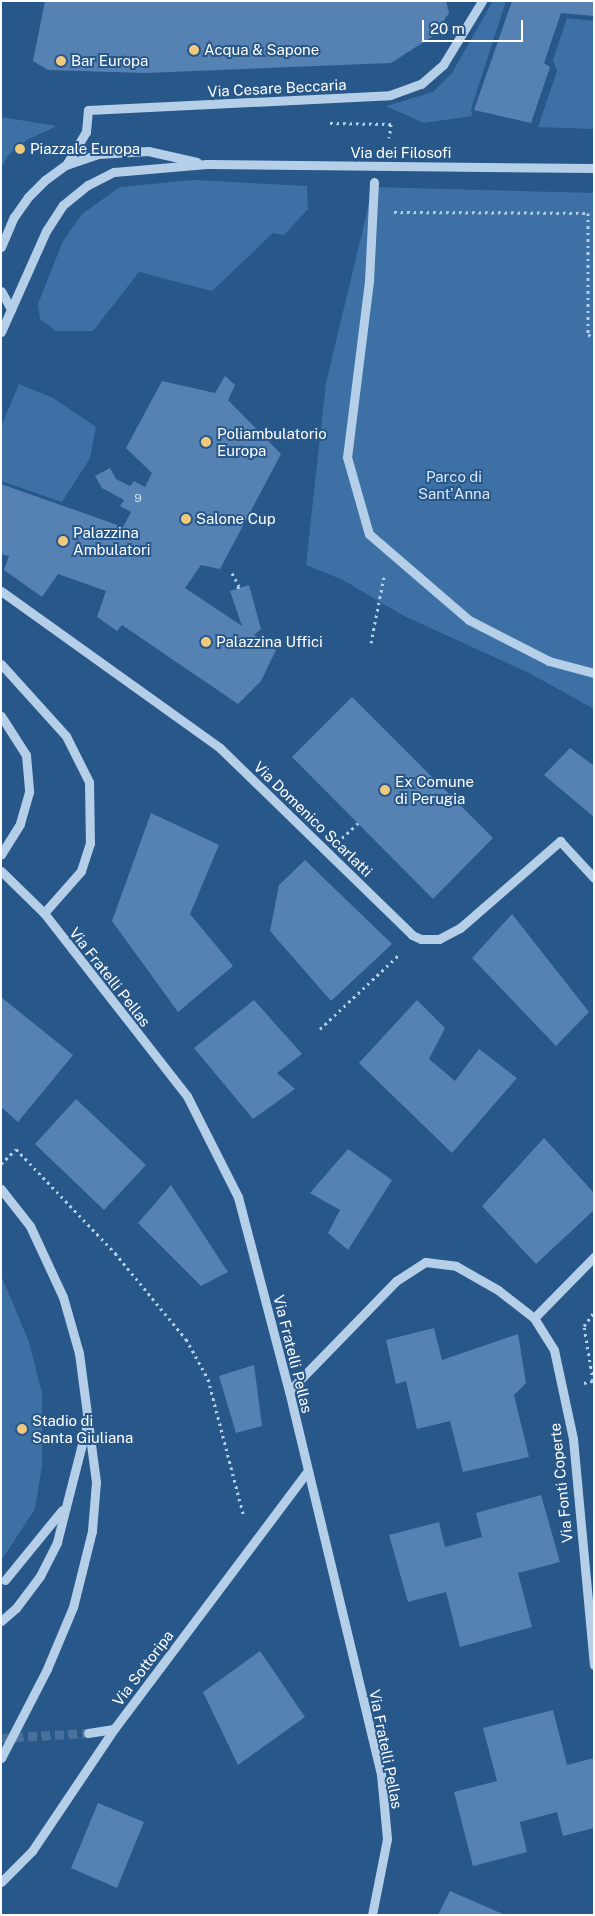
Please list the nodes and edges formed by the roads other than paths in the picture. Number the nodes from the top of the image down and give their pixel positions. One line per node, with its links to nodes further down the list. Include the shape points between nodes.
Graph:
1 (482, 1): 3 (street, Via Cesare Beccaria, via 443,64 421,84 390,95 88,110 86,132)
2 (207, 164): 3 (street, Via dei Filosofi, via 148,151 98,154); 4 (street, Via dei Filosofi); 8 (street, Via dei Filosofi, via 114,172 88,185 63,205 46,230)
3 (66, 165): 6 (street, Via dei Filosofi, via 28,197)
4 (594, 168)
5 (374, 182): 12 (street, via 369,281 348,457 369,534 469,620 549,661)
6 (1, 247)
7 (1, 291): 8 (street)
8 (11, 309): 9 (street, Via dei Filosofi)
9 (1, 332)
10 (1, 591): 16 (street, Via Domenico Scarlatti, via 220,748 412,935 439,940 460,928 560,841)
11 (1, 664): 17 (street, via 66,736 88,782 90,844 81,871)
12 (594, 673)
13 (1, 716): 14 (street, via 26,755 29,792 20,824)
14 (1, 854)
15 (1, 871): 17 (street, Via Fratelli Pellas)
16 (594, 878)
17 (44, 913): 21 (street, Via Fratelli Pellas, via 187,1096 238,1197)
18 (1, 1189): 22 (street, via 30,1226 64,1297 79,1353)
19 (594, 1257): 20 (street)
20 (534, 1318): 21 (street, Via Fonti Coperte, via 498,1290 456,1266 425,1262 396,1281); 27 (street, Via Fonti Coperte, via 554,1350 573,1439)
21 (290, 1391): 23 (street, Via Fratelli Pellas)
22 (88, 1419): 24 (street, via 76,1473); 30 (street, via 96,1482 92,1531 82,1574 62,1637)
23 (307, 1472): 28 (street, Via Sottoripa); 32 (street, Via Fratelli Pellas, via 385,1803 387,1839)
24 (63, 1508): 25 (street, via 35,1547); 26 (street, via 57,1542 40,1576 16,1608)
25 (5, 1580)
26 (1, 1620)
27 (594, 1664)
28 (114, 1729): 29 (street); 31 (street, Via Sottoripa, via 32,1851)
29 (88, 1733)
30 (1, 1758)
31 (1, 1882)
32 (372, 1915)

